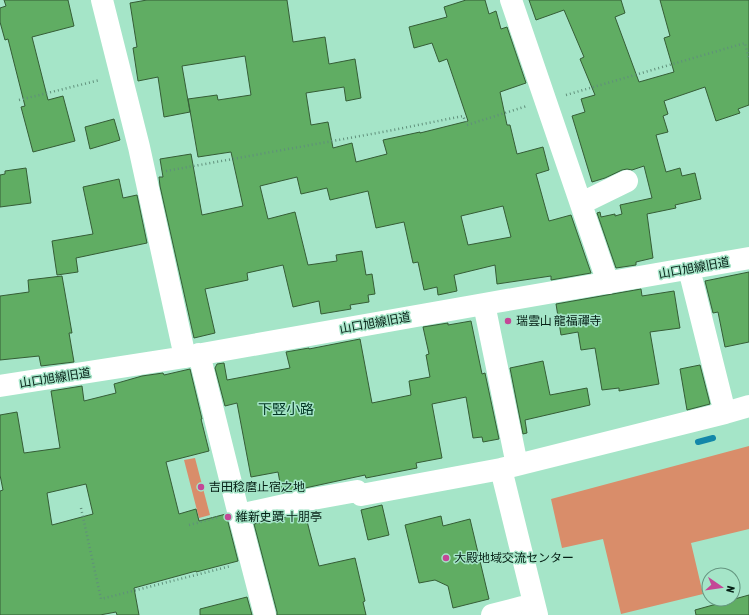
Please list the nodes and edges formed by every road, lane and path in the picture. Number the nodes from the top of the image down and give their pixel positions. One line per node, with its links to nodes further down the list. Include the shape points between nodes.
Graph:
1 (102, 0): 4 (street)
2 (511, 0): 6 (street)
3 (749, 60): 6 (path, via 745,43)
4 (120, 75): 5 (path); 7 (street)
5 (19, 100)
6 (546, 100): 7 (path, via 467,125 464,116); 9 (street)
7 (145, 174): 14 (street)
8 (627, 181): 9 (street)
9 (582, 202): 12 (street)
10 (749, 258): 11 (street, 山口旭線旧道)
11 (689, 269): 12 (street, 山口旭線旧道); 17 (street)
12 (608, 283): 13 (street, 山口旭線旧道)
13 (484, 304): 14 (street, 山口旭線旧道); 18 (street)
14 (192, 355): 15 (street, 山口旭線旧道); 20 (street)
15 (0, 386)
16 (749, 406): 17 (street)
17 (725, 413): 18 (street)
18 (509, 467): 20 (street, via 361,495 357,492 307,500); 23 (street)
19 (81, 508): 22 (path, via 101,599)
20 (230, 516): 21 (path); 22 (street)
21 (189, 525)
22 (251, 561): 24 (street)
23 (536, 609): 25 (street)
24 (265, 615)
25 (492, 615)

